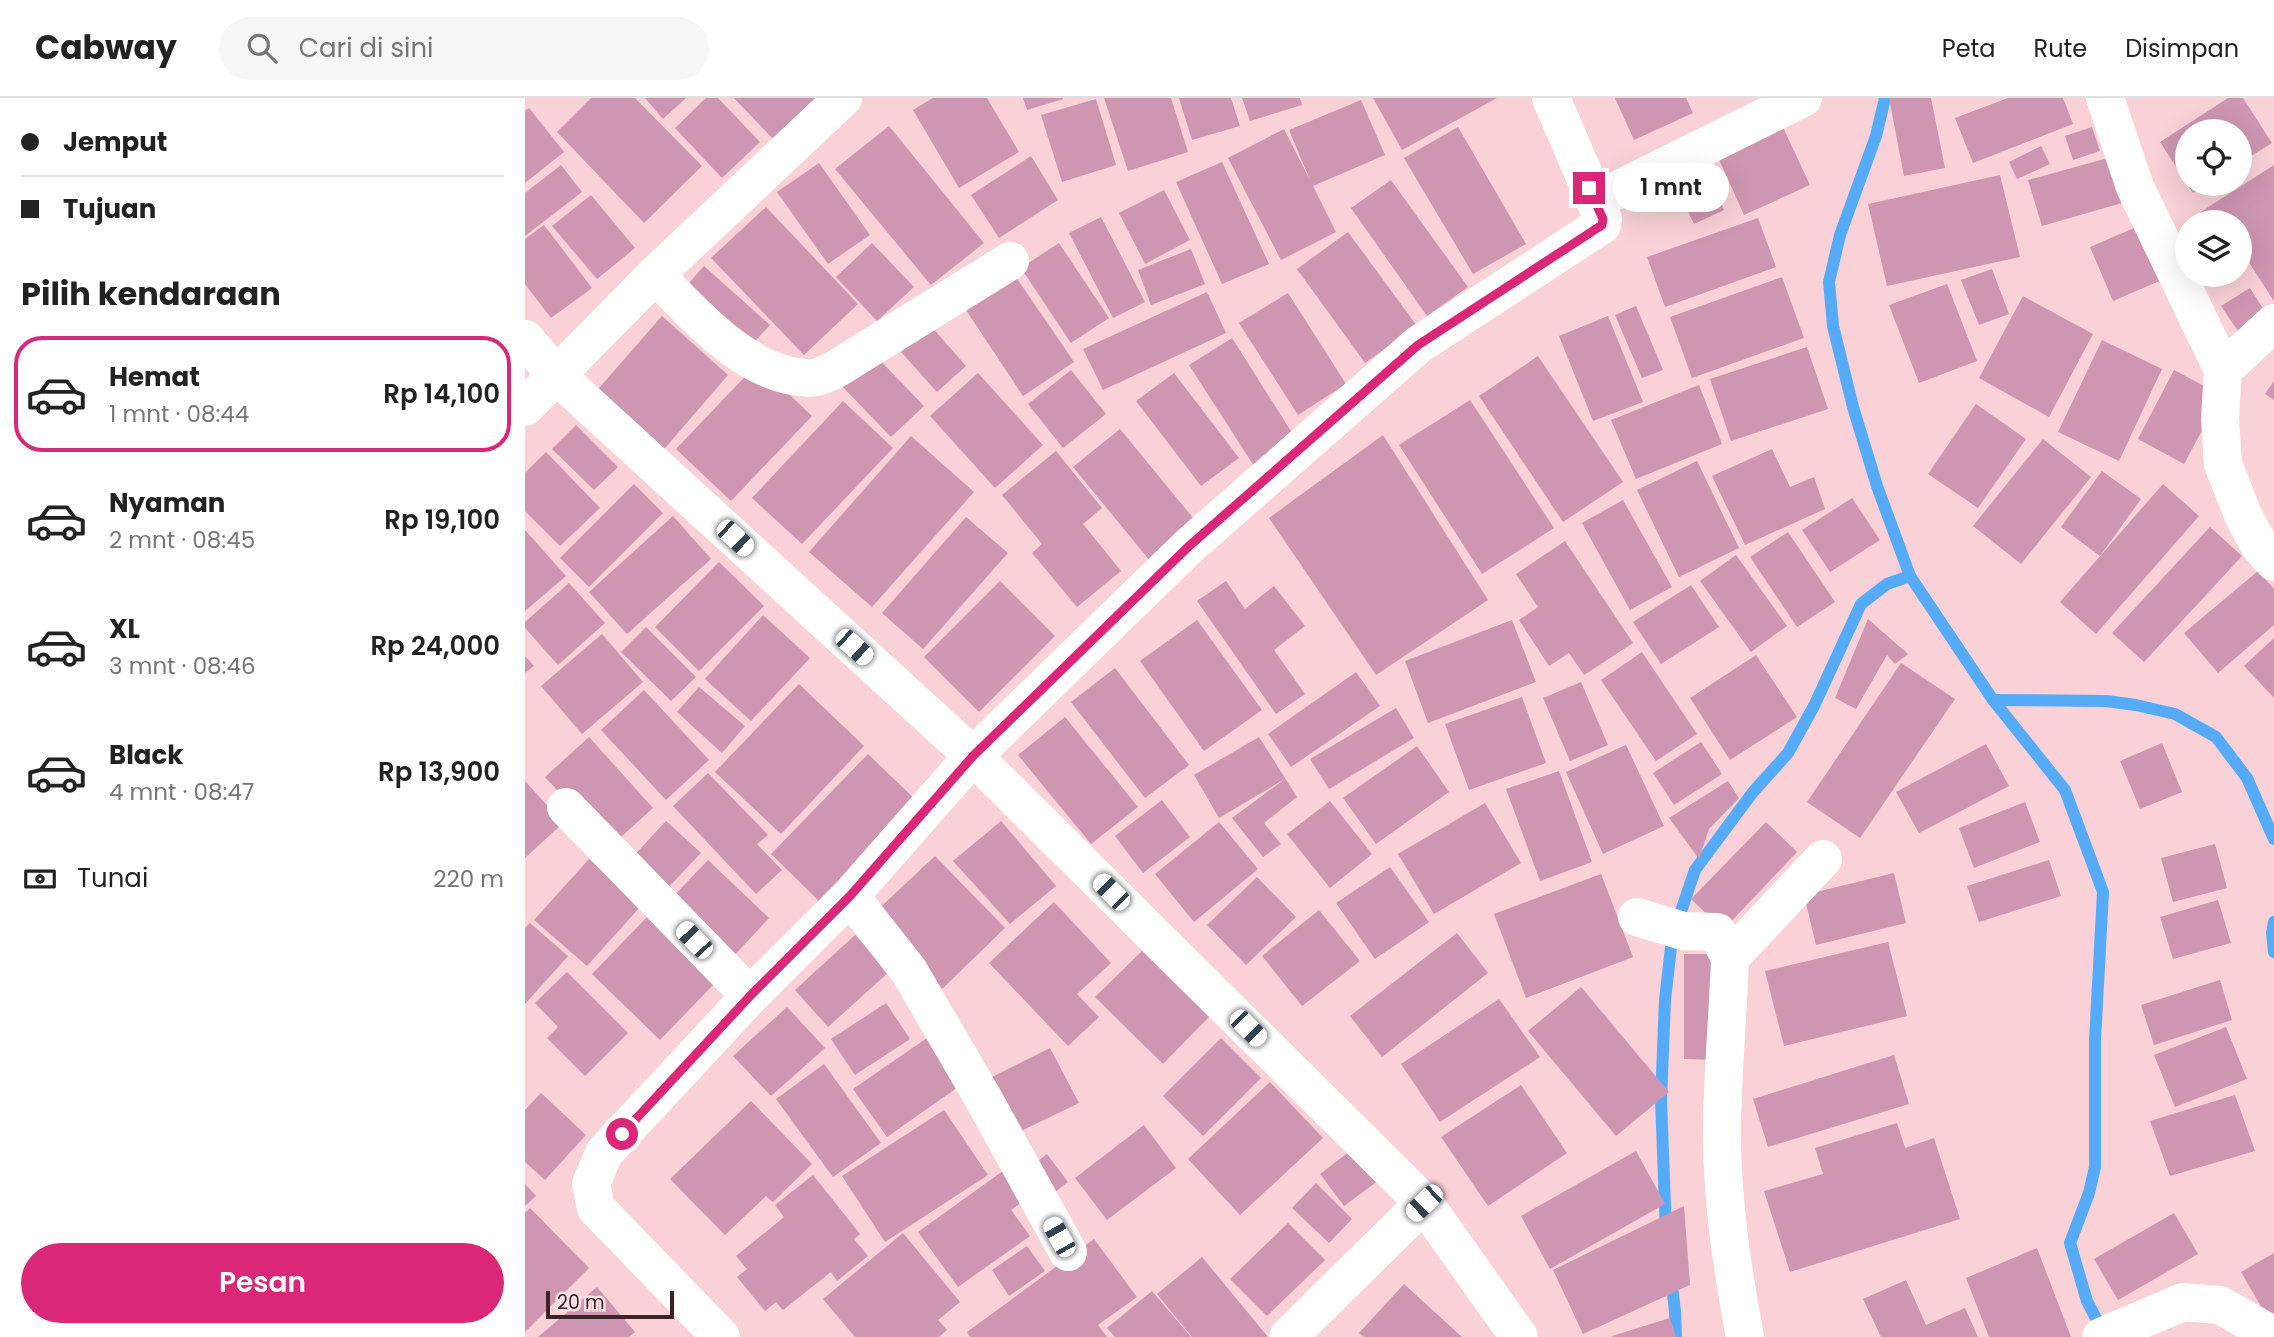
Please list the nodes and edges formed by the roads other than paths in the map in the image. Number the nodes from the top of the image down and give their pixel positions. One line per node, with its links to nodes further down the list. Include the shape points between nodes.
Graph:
1 (843, 98): 7 (street)
2 (1551, 98): 5 (street)
3 (1803, 98): 5 (street)
4 (2105, 98): 10 (street, via 2135,187)
5 (1595, 201): 14 (street, via 1602,225 1418,345 1188,547)
6 (1010, 261): 7 (street, via 813,379 784,374 726,344)
7 (655, 275): 11 (street)
8 (2273, 325): 10 (street)
9 (525, 339): 11 (street)
10 (2223, 370): 13 (street, via 2223,464 2243,515)
11 (557, 375): 12 (street); 14 (street)
12 (525, 407)
13 (2274, 562)
14 (973, 756): 17 (street); 21 (street)
15 (566, 807): 20 (street)
16 (1823, 859): 19 (street)
17 (850, 896): 20 (street); 22 (street, via 909,971)
18 (1637, 917): 19 (street, via 1683,931 1717,932)
19 (1731, 958): 28 (street, via 1722,1126 1725,1202)
20 (750, 996): 25 (street, via 604,1153 591,1184 596,1208)
21 (1424, 1203): 26 (street); 27 (street)
22 (1067, 1252)
23 (2117, 1330): 24 (street, via 2183,1302 2220,1305)
24 (2274, 1335)
25 (721, 1337)
26 (1289, 1337)
27 (1519, 1337)
28 (1745, 1337)

